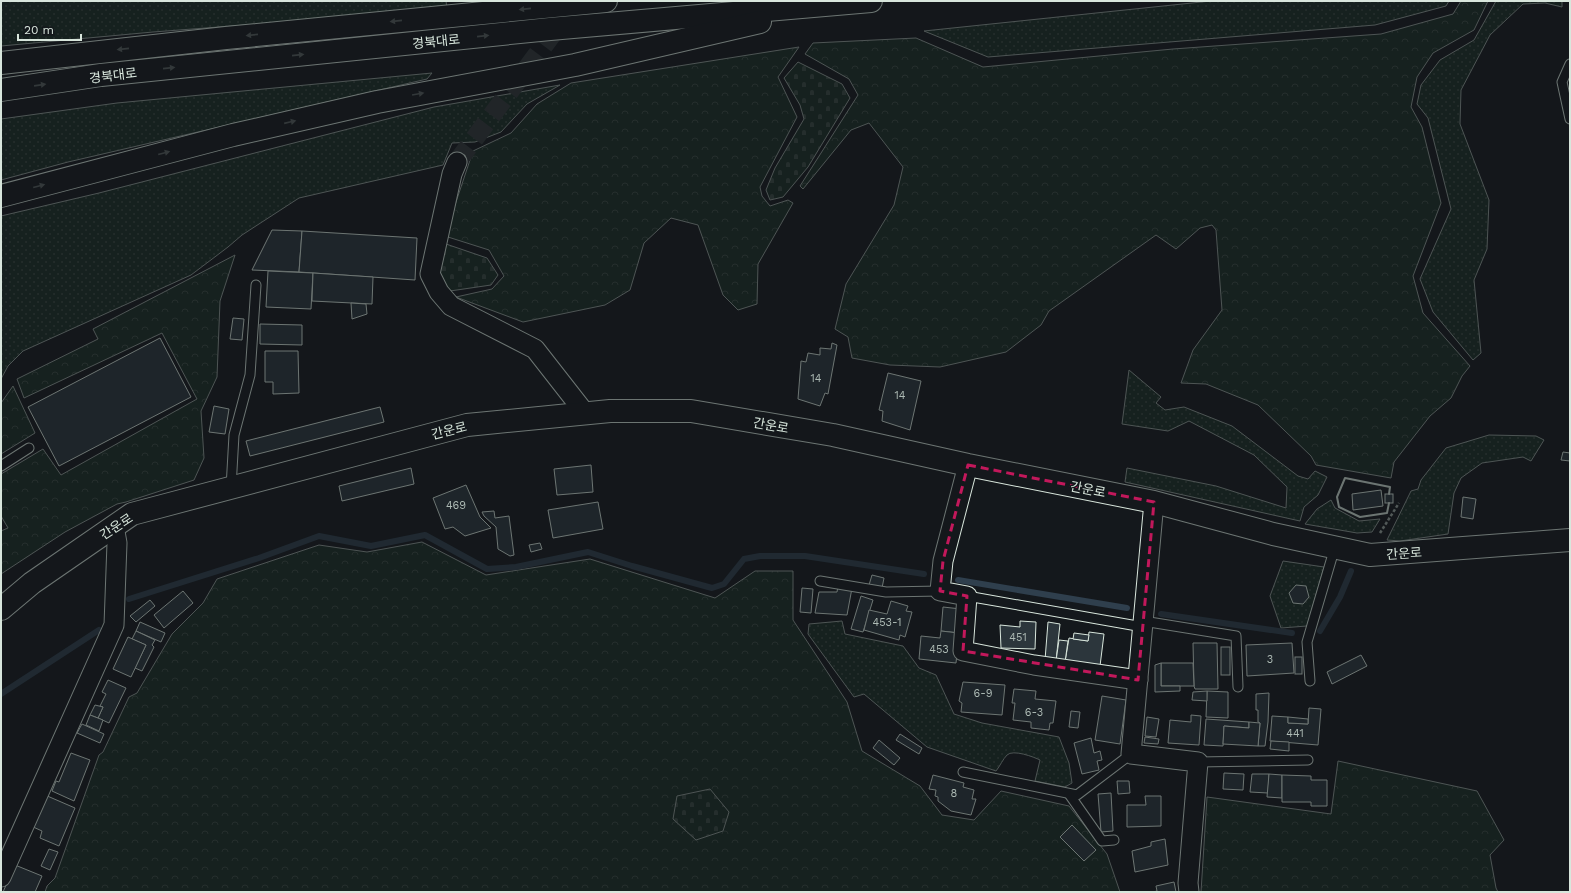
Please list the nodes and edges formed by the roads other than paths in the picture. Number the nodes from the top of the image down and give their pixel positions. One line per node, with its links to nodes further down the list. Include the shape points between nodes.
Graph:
1 (606, 1): 4 (main road, 경북대로, one-way to 4)
2 (871, 1): 3 (main road, 경북대로)
3 (836, 4): 6 (main road, 경북대로, one-way to 3, via 109,74 550,29); 9 (main road, one-way to 3, via 233,135 369,103 576,65)
4 (1, 62)
5 (1570, 64): 7 (lane, via 1562,82)
6 (1, 90)
7 (1570, 119)
8 (457, 162): 11 (street, via 452,174 430,274 439,292 451,306 535,349)
9 (1, 196)
10 (256, 285): 15 (lane, via 250,375 234,435)
11 (585, 413): 13 (main road, 간운로, via 691,411 833,435); 15 (main road, 간운로, via 467,425)
12 (29, 448): 14 (lane)
13 (968, 465): 16 (main road, 간운로); 21 (street, via 943,561)
14 (1, 466)
15 (231, 488): 17 (main road, 간운로, via 132,514)
16 (1154, 502): 19 (main road, 간운로, via 1273,534); 24 (street)
17 (114, 526): 23 (main road, 간운로, via 32,583); 34 (street, via 117,543 114,625)
18 (1570, 540): 19 (main road, 간운로, via 1388,555 1370,555)
19 (1335, 547): 26 (lane, via 1307,642)
20 (820, 581): 21 (lane, via 886,592)
21 (940, 591): 22 (street)
22 (967, 596): 24 (lane); 25 (street, via 964,651 1034,665)
23 (1, 609)
24 (1143, 624): 25 (street); 27 (lane, via 1236,636)
25 (1138, 680): 28 (street)
26 (1310, 681)
27 (1238, 686)
28 (1131, 754): 30 (street); 32 (lane, via 1077,796)
29 (1308, 760): 30 (lane)
30 (1198, 762): 35 (street)
31 (963, 772): 32 (lane)
32 (1068, 794): 33 (lane, via 1102,841)
33 (1114, 840)
34 (1, 877)
35 (1189, 892)

